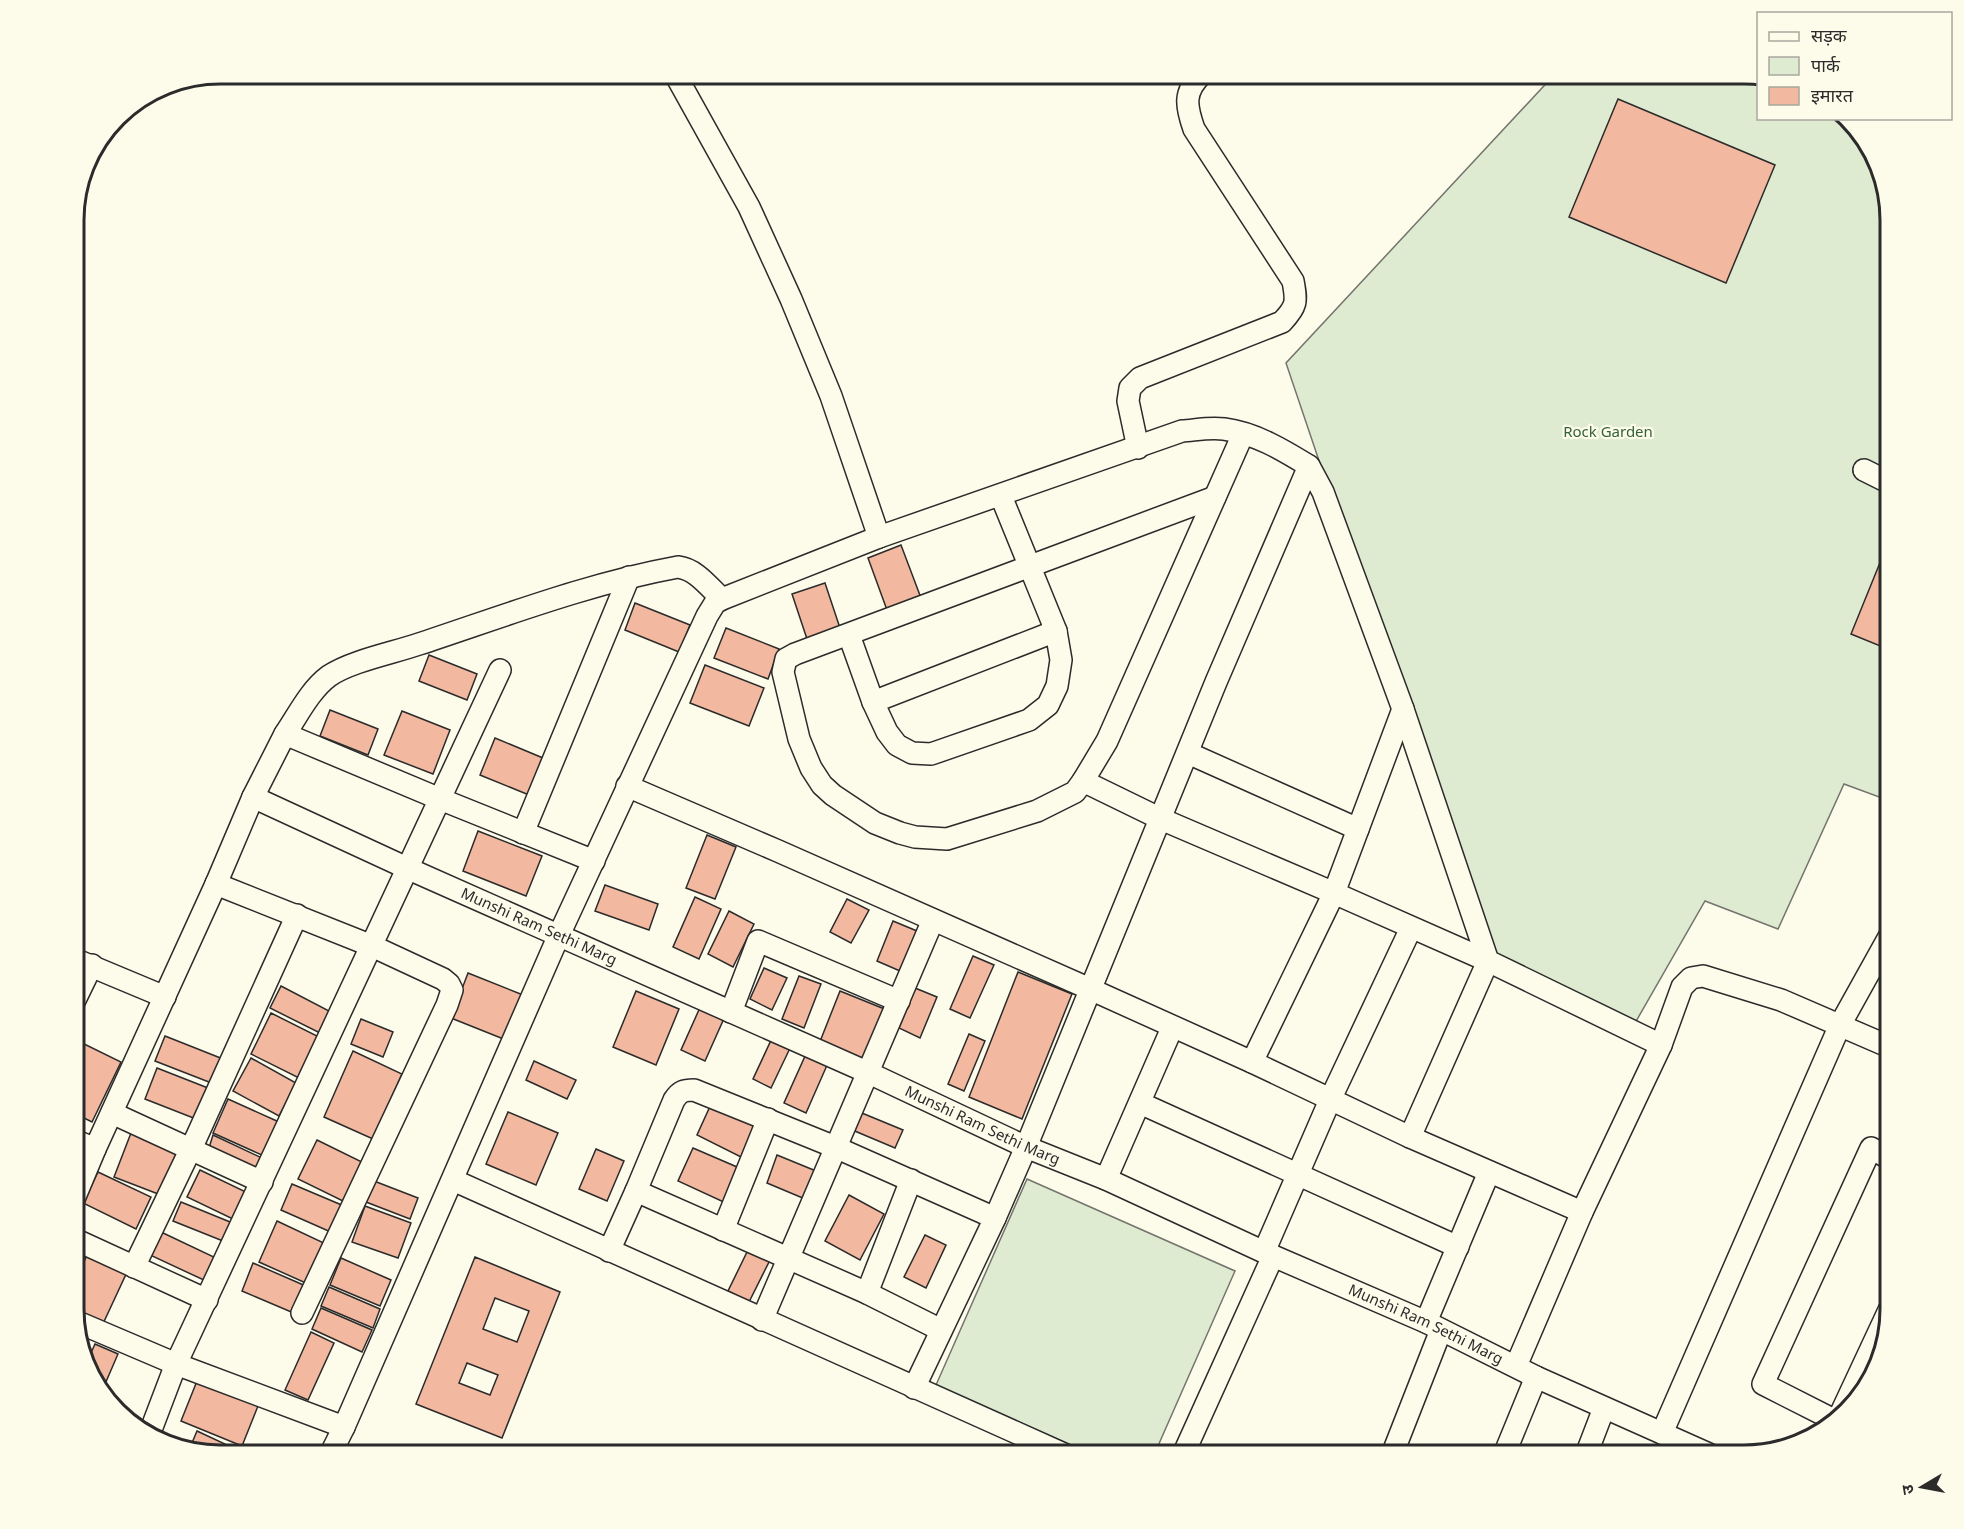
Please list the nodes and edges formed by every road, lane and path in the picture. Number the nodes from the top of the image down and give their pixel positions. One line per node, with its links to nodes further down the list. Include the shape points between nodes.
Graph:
1 (681, 84): 10 (street, via 749,207 792,299 831,396)
2 (1193, 84): 4 (street, via 1188,90 1187,109 1194,129 1293,281 1296,297 1292,311 1282,322 1140,378 1130,388 1128,401)
3 (1243, 434): 4 (street, via 1224,429 1182,431); 5 (street, via 1279,448); 9 (street)
4 (1138, 448): 8 (street)
5 (1309, 466): 18 (street, via 1323,492); 20 (street)
6 (1864, 471): 7 (street)
7 (1880, 478)
8 (1001, 496): 10 (street); 11 (street)
9 (1215, 496): 11 (street); 21 (street, via 1107,741)
10 (879, 537): 13 (street)
11 (1030, 565): 14 (street); 15 (street)
12 (629, 578): 13 (street, via 686,568); 19 (street, via 330,675); 27 (street)
13 (722, 598): 22 (street, via 706,616)
14 (1056, 631): 17 (street); 17 (street, via 1061,660 1058,686 1048,705 1029,720 931,754 912,753 892,739)
15 (849, 635): 17 (street); 21 (street, via 786,659 783,672 799,739 822,785 875,823 908,835 946,839 1037,811 1075,792)
16 (500, 670): 24 (street)
17 (873, 702)
18 (1403, 709): 26 (street); 39 (street)
19 (285, 734): 23 (street); 24 (street)
20 (1188, 753): 25 (street); 26 (street)
21 (1083, 781): 25 (street)
22 (627, 786): 28 (street); 33 (street)
23 (253, 797): 29 (street, Munshi Ram Sethi Marg); 30 (street)
24 (440, 799): 27 (street); 29 (street)
25 (1161, 819): 31 (street); 40 (street)
26 (1358, 829): 31 (street)
27 (523, 833): 28 (street)
28 (594, 861): 35 (street)
29 (409, 869): 35 (street, Munshi Ram Sethi Marg); 36 (street)
30 (216, 884): 32 (street); 41 (street)
31 (1334, 892): 34 (street); 48 (street)
32 (297, 915): 36 (street); 59 (street)
33 (933, 920): 40 (street); 42 (street)
34 (1411, 928): 39 (street); 50 (street)
35 (560, 935): 43 (street, Munshi Ram Sethi Marg); 65 (street)
36 (372, 945): 67 (street); 80 (street, via 442,979 452,990)
37 (1880, 952): 44 (street)
38 (84, 962): 41 (street)
39 (1488, 962): 47 (street); 54 (street)
40 (1090, 989): 45 (street); 57 (street)
41 (165, 997): 52 (street)
42 (899, 1001): 43 (street, via 758,941); 49 (street)
43 (731, 1012): 49 (street, Munshi Ram Sethi Marg)
44 (1840, 1024): 46 (street); 47 (street, via 1781,999 1703,976 1690,978 1682,987); 95 (street)
45 (1172, 1028): 48 (street); 51 (street)
46 (1880, 1042)
47 (1661, 1045): 69 (street)
48 (1252, 1062): 50 (street)
49 (869, 1073): 56 (street); 57 (street, Munshi Ram Sethi Marg)
50 (1330, 1100): 54 (street); 63 (street)
51 (1140, 1102): 63 (street); 64 (street)
52 (112, 1113): 58 (street); 59 (street)
53 (768, 1119): 56 (street); 68 (street, via 694,1090 684,1090 674,1100); 71 (street)
54 (1410, 1137): 61 (street)
55 (84, 1144): 58 (street)
56 (836, 1147): 66 (street); 76 (street)
57 (1026, 1147): 64 (street, Munshi Ram Sethi Marg); 70 (street)
58 (95, 1149): 62 (street)
59 (190, 1150): 67 (street); 77 (street)
60 (1880, 1154): 92 (street, via 1870,1148 1763,1384)
61 (1490, 1172): 69 (street); 73 (street)
62 (84, 1175)
63 (1298, 1175): 73 (street); 75 (street)
64 (1106, 1179): 75 (street, Munshi Ram Sethi Marg)
65 (453, 1180): 74 (street); 94 (street)
66 (911, 1180): 70 (street); 78 (street)
67 (262, 1182): 79 (street)
68 (636, 1191): 71 (street); 74 (street)
69 (1582, 1212): 87 (street)
70 (995, 1218): 84 (street)
71 (723, 1230): 76 (street)
72 (84, 1244): 77 (street)
73 (1458, 1247): 83 (street)
74 (609, 1251): 81 (street)
75 (1268, 1254): 83 (street, Munshi Ram Sethi Marg); 98 (street)
76 (788, 1258): 78 (street); 81 (street)
77 (134, 1267): 79 (street)
78 (867, 1293): 84 (street)
79 (207, 1300): 86 (street)
80 (302, 1313)
81 (762, 1320): 89 (street)
82 (85, 1325): 86 (street)
83 (1434, 1326): 87 (street, Munshi Ram Sethi Marg); 99 (street)
84 (941, 1330): 89 (street)
85 (1877, 1337): 90 (street)
86 (176, 1364): 93 (street); 94 (street)
87 (1515, 1366): 88 (street, Munshi Ram Sethi Marg)
88 (1536, 1377): 91 (street, Munshi Ram Sethi Marg); 100 (street)
89 (914, 1388): 97 (street)
90 (1849, 1395)
91 (1604, 1408): 95 (street, Munshi Ram Sethi Marg); 101 (street)
92 (1827, 1417)
93 (152, 1427)
94 (344, 1427): 96 (street)
95 (1662, 1433): 102 (street, Munshi Ram Sethi Marg)
96 (335, 1445)
97 (1042, 1445)
98 (1187, 1445)
99 (1395, 1445)
100 (1508, 1445)
101 (1590, 1445)
102 (1685, 1445)

